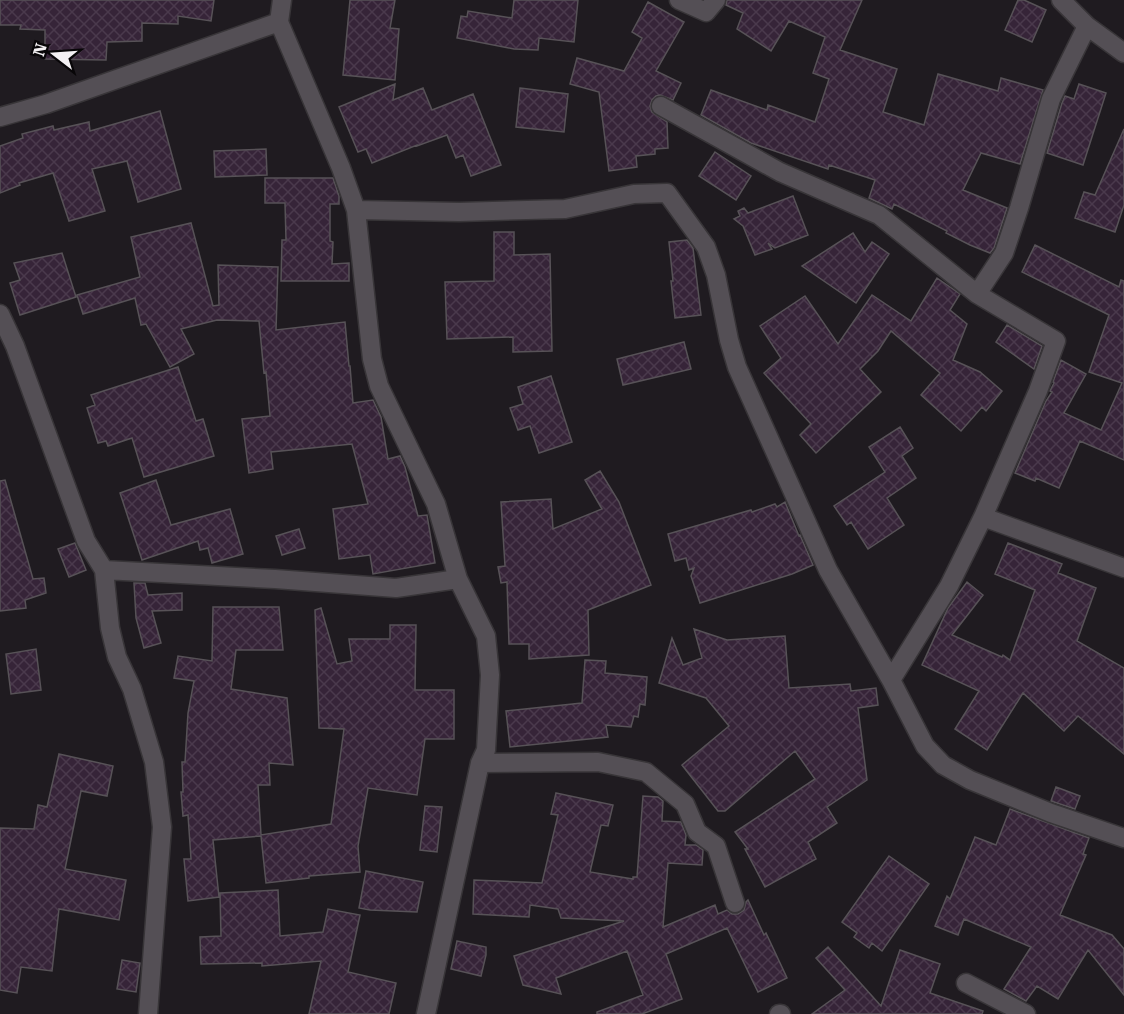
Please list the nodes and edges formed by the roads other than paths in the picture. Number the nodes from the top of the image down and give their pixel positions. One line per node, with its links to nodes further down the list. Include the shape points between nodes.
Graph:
1 (282, 0): 5 (street)
2 (679, 0): 3 (street, via 706,12)
3 (716, 0)
4 (1061, 0): 6 (street)
5 (279, 22): 9 (street); 10 (street)
6 (1087, 26): 7 (street); 11 (street, via 1051,99 1004,253)
7 (1124, 53)
8 (661, 106): 11 (street, via 780,172 879,215)
9 (0, 117)
10 (356, 210): 16 (street, via 372,359 379,386 436,504); 17 (street, via 565,209 634,194 667,193 706,247 737,367 828,570)
11 (976, 294): 13 (street, via 1056,341)
12 (0, 314): 15 (street, via 86,540)
13 (983, 517): 14 (street); 17 (street, via 950,586)
14 (1124, 568)
15 (104, 570): 16 (street, via 396,588); 22 (street, via 110,628 154,762 162,827)
16 (458, 579): 18 (street, via 486,636 490,675 486,750)
17 (891, 680): 19 (street, via 925,746 943,765 1001,793)
18 (480, 763): 20 (street, via 598,762 646,772 685,804 697,832 716,846); 23 (street)
19 (1124, 838)
20 (735, 903)
21 (966, 983): 24 (street)
22 (148, 1014)
23 (426, 1014)
24 (1026, 1014)

